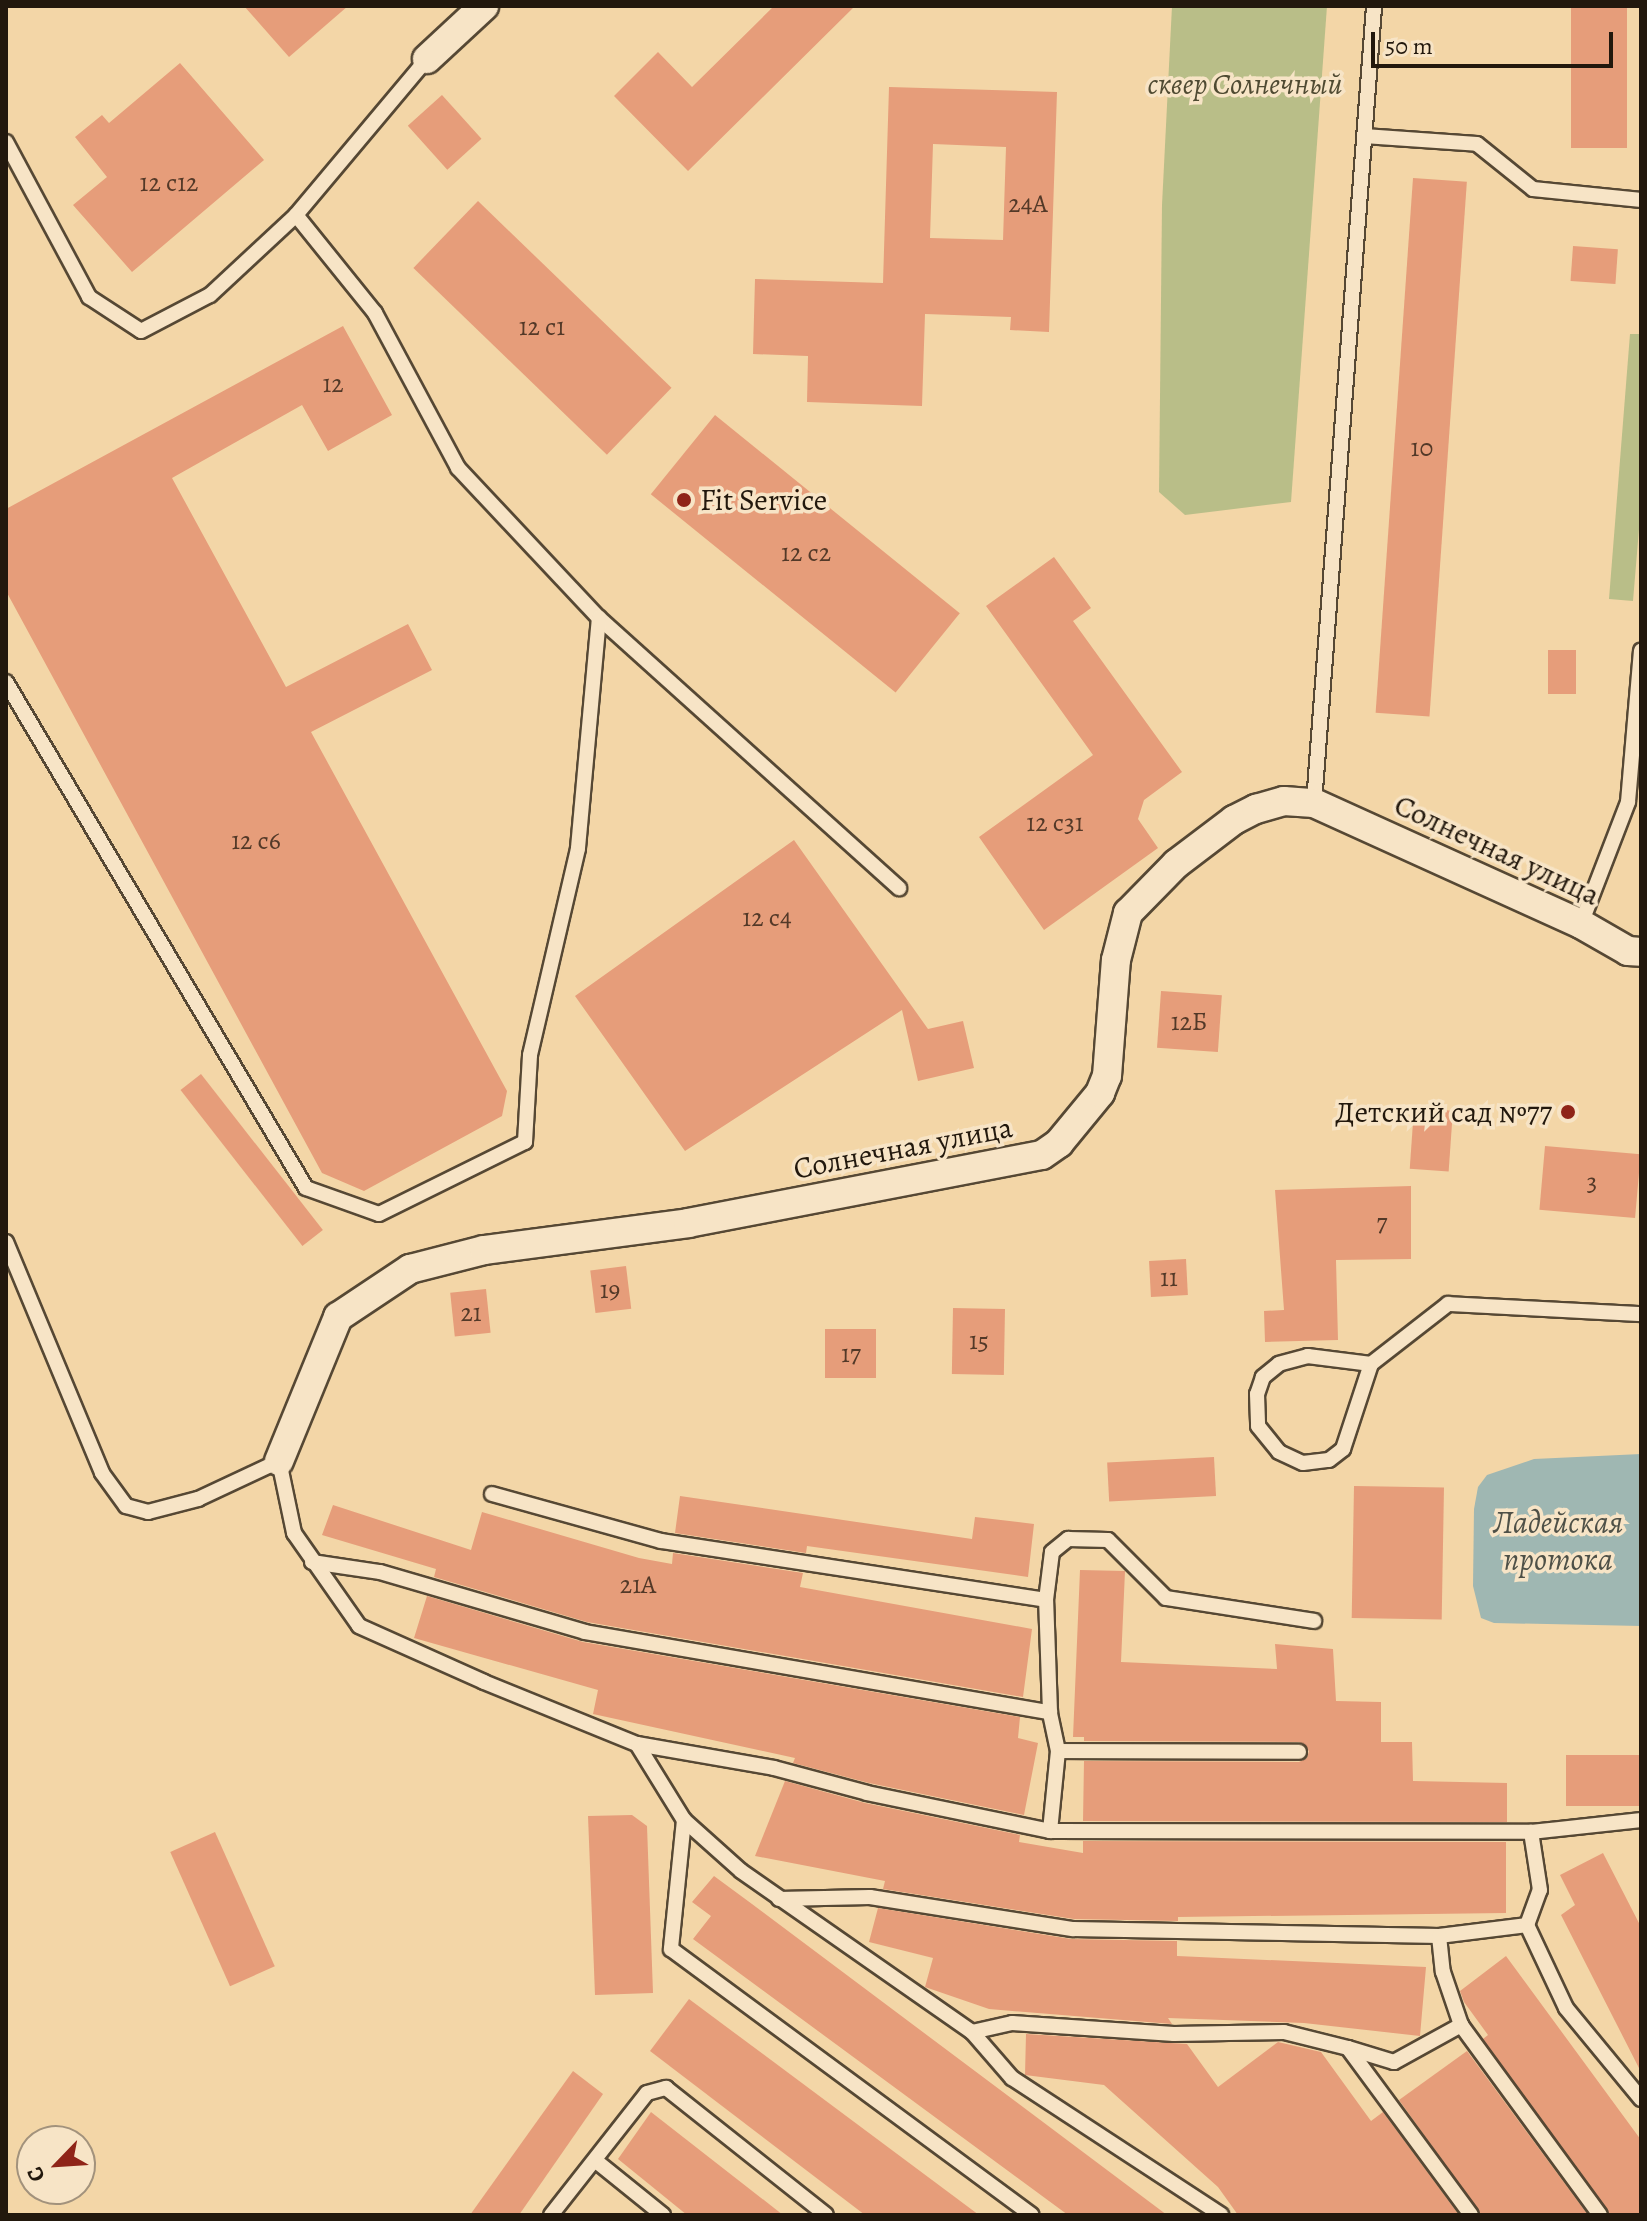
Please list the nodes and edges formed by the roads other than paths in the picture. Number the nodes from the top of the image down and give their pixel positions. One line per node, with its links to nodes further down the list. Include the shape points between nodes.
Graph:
1 (484, 6): 3 (street)
2 (1374, 6): 4 (lane)
3 (427, 59): 7 (lane)
4 (1364, 136): 6 (lane, via 1477,144 1533,189); 12 (lane)
5 (6, 142): 7 (lane, via 89,297 141,331 210,295)
6 (1641, 200)
7 (296, 215): 8 (lane, via 375,313 458,468)
8 (599, 618): 10 (lane, via 578,848 530,1055 525,1142 379,1214 306,1188); 13 (lane)
9 (1641, 651): 11 (lane)
10 (6, 682)
11 (1635, 802): 14 (lane)
12 (1314, 803): 14 (street, Солнечная улица); 19 (street, Солнечная улица, via 1284,801 1234,820 1176,864 1128,913 1116,960 1107,1076 1092,1103 1042,1155 688,1223 484,1250 410,1269 338,1317)
13 (899, 888)
14 (1581, 924): 15 (street, Солнечная улица, via 1628,951)
15 (1641, 952)
16 (6, 1242): 19 (lane, via 102,1473 126,1506 148,1512 198,1499)
17 (1641, 1314): 18 (lane, via 1448,1304)
18 (1371, 1364): 18 (lane, via 1308,1356 1279,1364 1263,1377 1257,1394 1258,1426 1279,1452 1303,1463 1329,1460 1343,1449)
19 (279, 1461): 21 (lane, via 294,1533)
20 (492, 1494): 22 (lane, via 661,1541)
21 (312, 1562): 24 (lane, via 380,1572 585,1632); 25 (lane, via 359,1626)
22 (1046, 1600): 23 (lane, via 1052,1552 1068,1539 1108,1540 1166,1598); 24 (lane)
23 (1314, 1621)
24 (1050, 1712): 26 (lane)
25 (637, 1744): 28 (lane); 30 (lane, via 774,1768)
26 (1058, 1751): 27 (lane); 30 (lane)
27 (1299, 1752)
28 (684, 1820): 32 (lane); 44 (lane, via 671,1949)
29 (1641, 1820): 31 (lane)
30 (1050, 1831): 31 (lane)
31 (1531, 1832): 33 (lane, via 1540,1890)
32 (779, 1899): 34 (lane, via 870,1897 1073,1929); 36 (lane)
33 (1527, 1925): 34 (lane); 38 (lane, via 1566,2008)
34 (1439, 1936): 35 (lane, via 1443,1972)
35 (1461, 2025): 37 (lane, via 1394,2062); 46 (lane)
36 (972, 2032): 37 (lane, via 1012,2023 1174,2034 1284,2032); 40 (lane, via 1012,2078)
37 (1348, 2048): 45 (lane)
38 (1641, 2099)
39 (596, 2161): 41 (lane); 42 (lane); 43 (lane, via 647,2093 666,2088)
40 (1220, 2214)
41 (551, 2215)
42 (663, 2215)
43 (826, 2215)
44 (1032, 2215)
45 (1471, 2215)
46 (1600, 2215)

